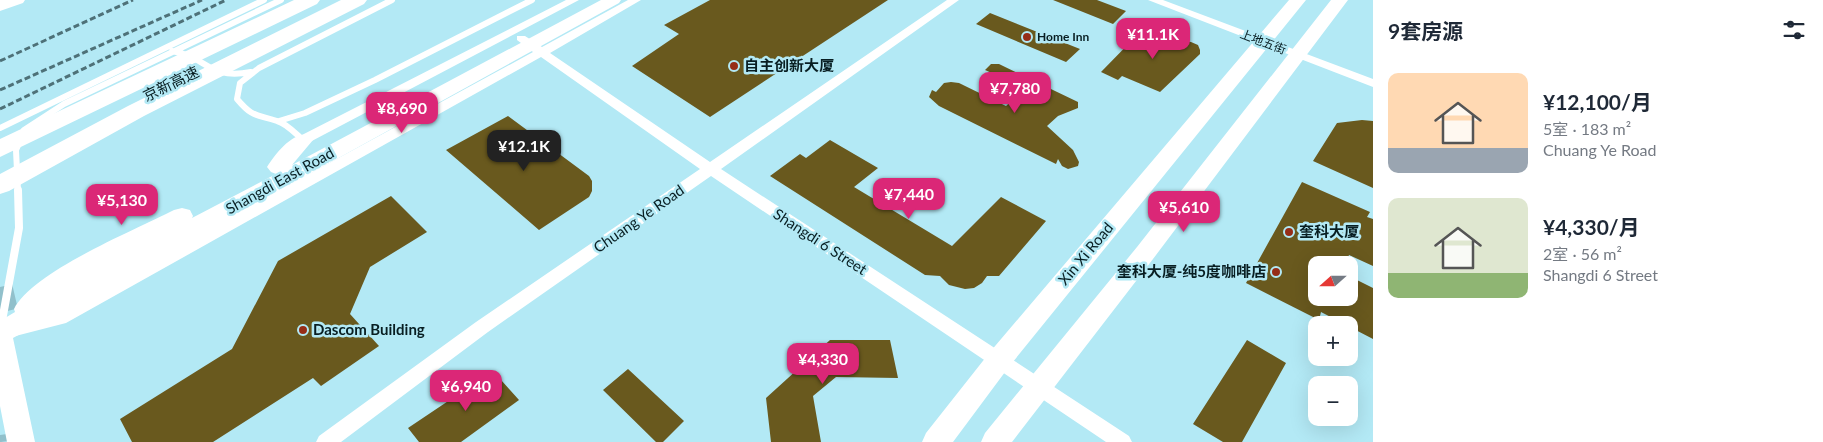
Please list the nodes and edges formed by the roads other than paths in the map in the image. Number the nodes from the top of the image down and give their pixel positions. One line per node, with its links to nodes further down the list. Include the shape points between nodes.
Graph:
1 (17, 0): 17 (main road)
2 (264, 0): 21 (lane)
3 (281, 0): 20 (lane)
4 (310, 0): 29 (highway, 京新高速)
5 (342, 0): 31 (highway, 京新高速)
6 (357, 0): 33 (highway, via 136,111)
7 (392, 0): 24 (lane)
8 (532, 0): 26 (lane, via 375,80)
9 (574, 0): 22 (street)
10 (595, 0): 19 (main road, Shangdi East Road)
11 (613, 0): 19 (main road, Shangdi East Road)
12 (636, 0): 19 (street)
13 (954, 0): 32 (street, Chuang Ye Road)
14 (1153, 0): 18 (street, 上地五街)
15 (1298, 0): 18 (main road, Xin Xi Road)
16 (1340, 0): 23 (main road)
17 (0, 6)
18 (1263, 42): 23 (street, 上地五街); 37 (main road, Xin Xi Road)
19 (532, 45): 22 (main road, Shangdi East Road); 32 (street, Shangdi 6 Street)
20 (174, 51): 21 (lane); 24 (lane, via 187,54 210,71 230,76); 36 (lane, via 64,104 25,128 16,150 19,228)
21 (153, 53): 27 (lane)
22 (504, 54): 28 (street); 30 (main road, Shangdi East Road); 34 (street); 35 (main road, Shangdi East Road)
23 (1298, 55): 25 (street, 上地五街); 38 (main road, via 1146,253)
24 (256, 70): 26 (lane, via 240,83 237,98 248,112 263,119)
25 (1373, 83)
26 (280, 121): 28 (lane)
27 (0, 128)
28 (303, 140): 30 (main road)
29 (0, 148)
30 (278, 167): 36 (main road, Shangdi East Road, via 56,281)
31 (0, 168)
32 (711, 169): 37 (street, Shangdi 6 Street); 40 (street, Chuang Ye Road, via 482,327)
33 (0, 185)
34 (250, 211): 35 (main road, via 198,234); 36 (street, via 60,318)
35 (175, 237): 36 (main road, Shangdi East Road)
36 (0, 333): 39 (main road)
37 (999, 360): 38 (street, Shangdi 6 Street); 41 (main road, Xin Xi Road)
38 (1038, 385): 42 (main road); 43 (street, Shangdi 6 Street)
39 (21, 442)
40 (326, 442)
41 (936, 442)
42 (995, 442)
43 (1122, 442)

